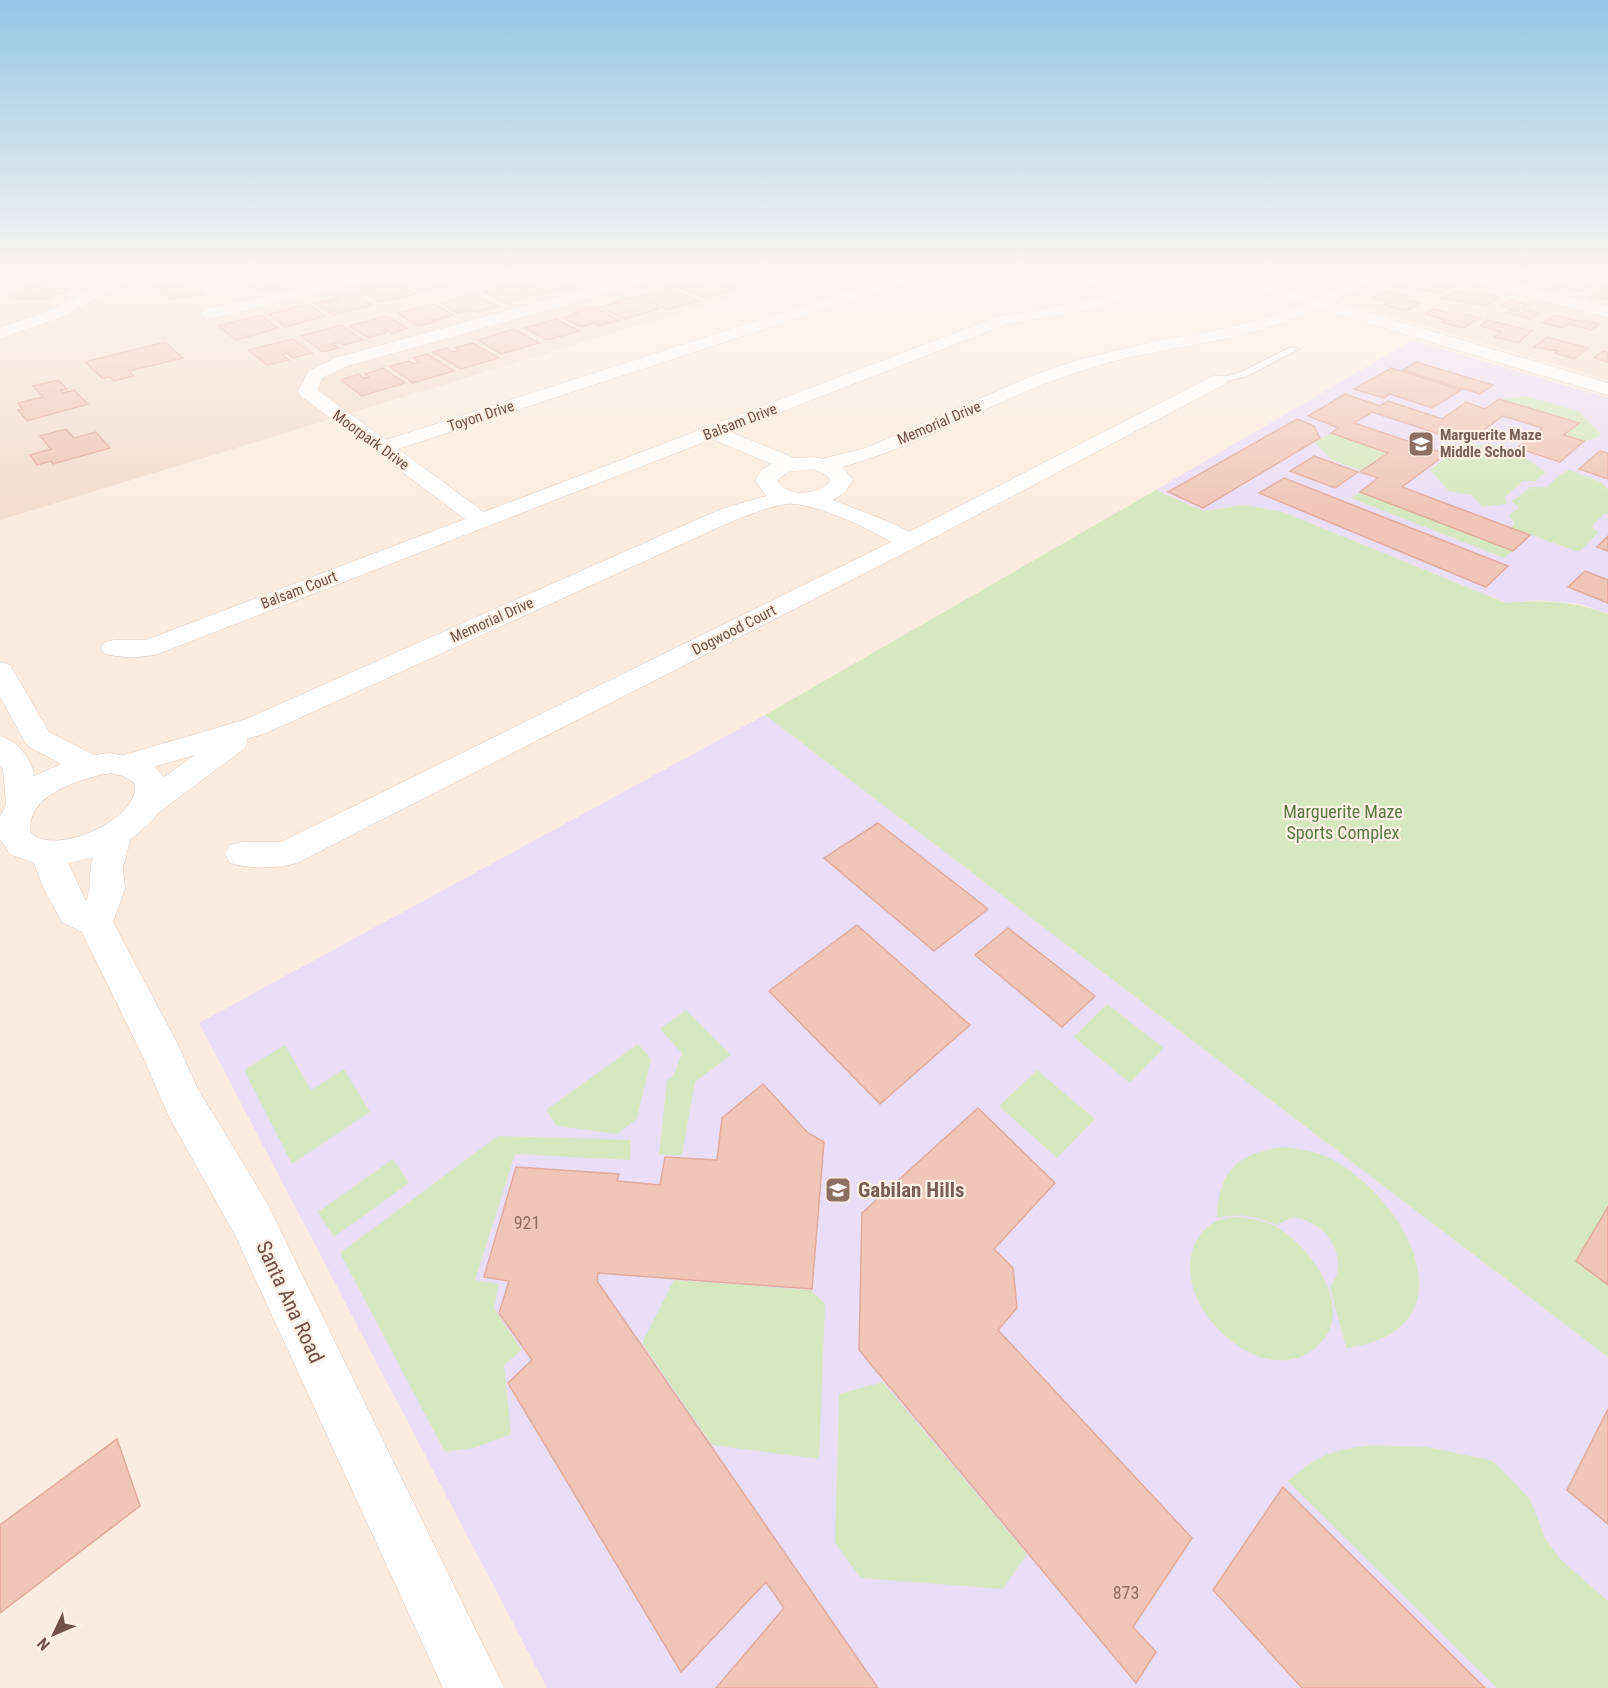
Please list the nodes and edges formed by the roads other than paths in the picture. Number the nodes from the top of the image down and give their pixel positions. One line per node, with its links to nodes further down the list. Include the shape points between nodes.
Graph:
1 (378, 352): 10 (street, Moorpark Drive, via 341,362 315,375 307,391)
2 (678, 352): 10 (street, Toyon Drive)
3 (921, 352): 9 (street, Balsam Drive)
4 (1133, 352): 11 (street, Memorial Drive, via 1034,382 873,452)
5 (1288, 352): 7 (lane, via 1244,374)
6 (1482, 352): 8 (street)
7 (1219, 380): 15 (street, Dogwood Court)
8 (1608, 389)
9 (714, 432): 12 (street, via 735,441 743,454); 14 (street, Balsam Drive)
10 (381, 448): 14 (street, Moorpark Drive)
11 (834, 477): 12 (street); 13 (street, Memorial Drive, via 825,496); 15 (street, via 885,517)
12 (780, 480): 13 (street); 18 (street, Memorial Drive, via 729,514)
13 (812, 499): 15 (street)
14 (482, 521): 16 (street, Balsam Court, via 149,648)
15 (897, 535): 26 (street, Dogwood Court, via 285,854)
16 (114, 648)
17 (3, 682): 21 (street, via 38,739)
18 (254, 727): 20 (street); 22 (street)
19 (0, 746): 23 (street, via 18,766)
20 (128, 764): 21 (street); 22 (street, via 150,779 152,791)
21 (89, 766): 23 (street, via 46,784)
22 (147, 805): 24 (street)
23 (22, 806): 25 (street, via 11,828 15,841 28,850)
24 (116, 833): 25 (street, via 71,851); 27 (street, via 106,868 108,889)
25 (47, 853): 27 (street, Santa Ana Road, via 74,912)
26 (242, 854)
27 (95, 922): 28 (street, Santa Ana Road, via 183,1102 252,1221)
28 (474, 1688)

